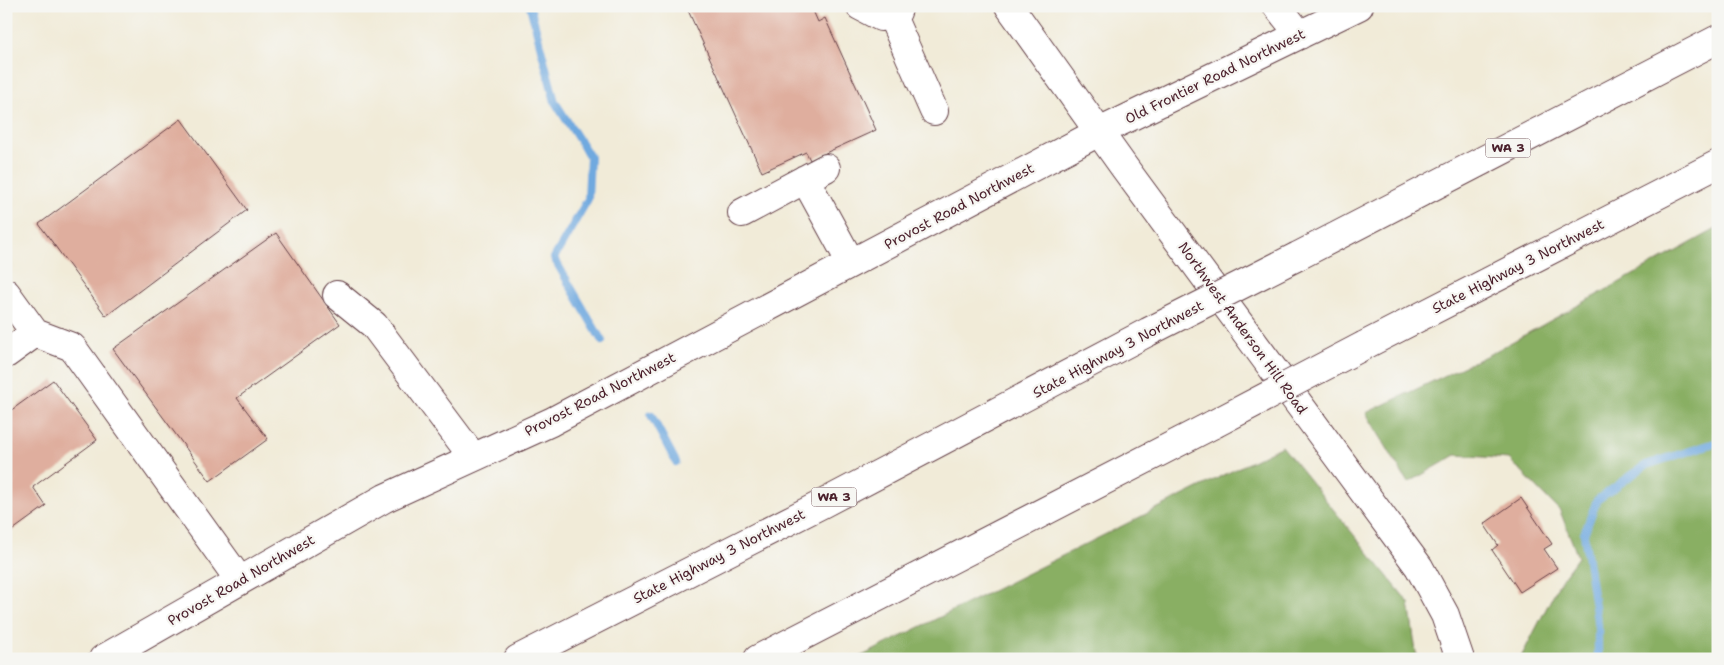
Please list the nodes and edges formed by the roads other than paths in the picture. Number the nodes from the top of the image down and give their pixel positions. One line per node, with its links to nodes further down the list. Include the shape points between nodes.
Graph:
1 (860, 6): 5 (main road, via 881,17)
2 (1009, 6): 9 (main road, Northwest Anderson Hill Road)
3 (1277, 6): 6 (main road)
4 (1359, 6): 6 (main road, Old Frontier Road Northwest)
5 (895, 10): 8 (main road)
6 (1300, 35): 9 (main road, Old Frontier Road Northwest)
7 (1718, 39): 20 (main road, State Highway 3 Northwest / WA 3, bridge)
8 (934, 111)
9 (1099, 132): 12 (main road, Provost Road Northwest); 22 (main road, Northwest Anderson Hill Road, via 1419,567 1445,615)
10 (1718, 164): 21 (main road, State Highway 3 Northwest, bridge)
11 (742, 212): 12 (main road, via 816,173)
12 (851, 263): 17 (main road, Provost Road Northwest, via 551,422)
13 (6, 293): 15 (main road)
14 (337, 295): 17 (main road, via 374,324)
15 (34, 333): 16 (main road); 18 (main road, via 72,347)
16 (6, 354)
17 (473, 457): 18 (main road, Provost Road Northwest, via 385,498)
18 (240, 581): 19 (main road, Provost Road Northwest)
19 (103, 659)
20 (518, 659)
21 (758, 659)
22 (1460, 659)

